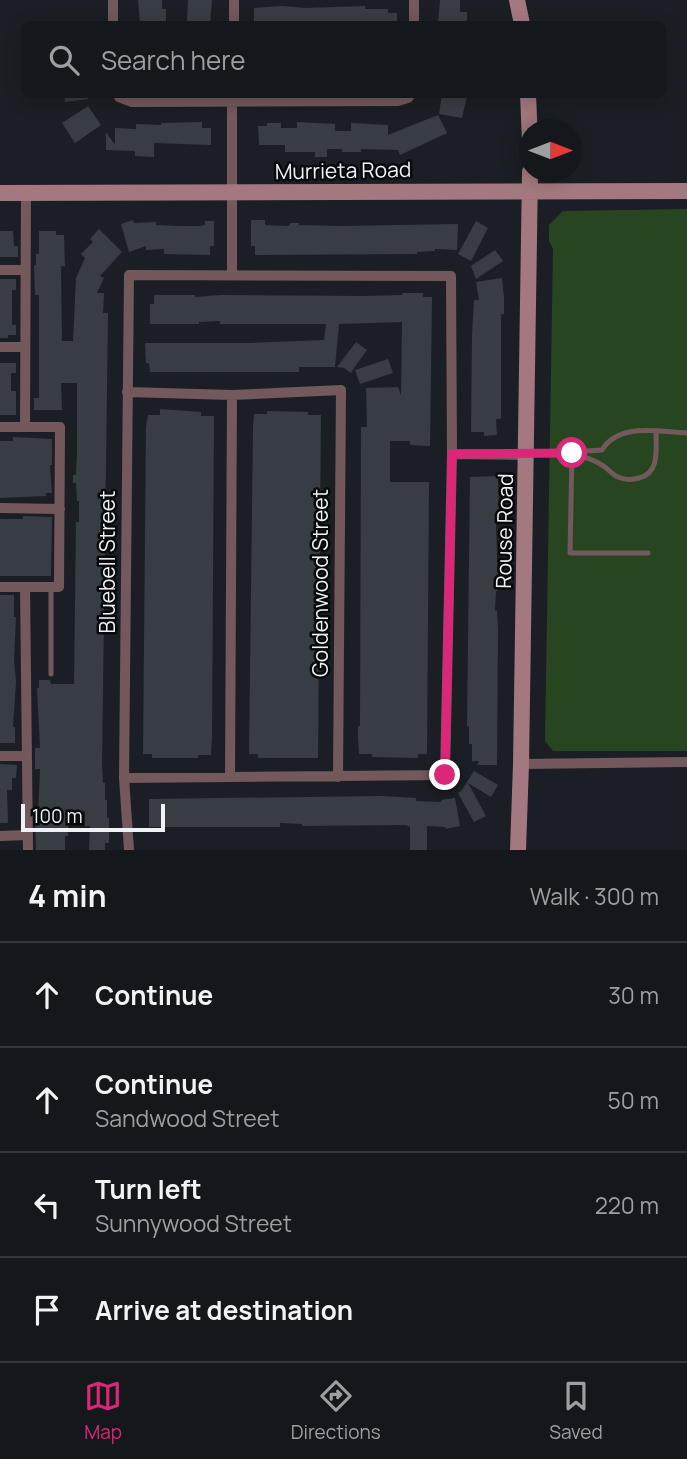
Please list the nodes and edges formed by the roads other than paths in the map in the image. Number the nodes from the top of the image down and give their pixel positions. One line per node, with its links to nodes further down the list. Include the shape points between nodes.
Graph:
1 (113, 0): 5 (street)
2 (234, 0): 6 (street)
3 (414, 0): 7 (street)
4 (517, 0): 8 (street)
5 (113, 21)
6 (234, 21)
7 (414, 21)
8 (521, 21)
9 (122, 98): 10 (street, via 132,102)
10 (232, 98): 11 (street); 16 (street)
11 (408, 98)
12 (528, 98): 13 (street)
13 (529, 119)
14 (530, 182): 15 (street, Rouse Road)
15 (530, 190): 16 (street, Murrieta Road); 17 (street, Murrieta Road); 34 (street, Rouse Road)
16 (232, 191): 19 (street, Murrieta Road); 22 (street)
17 (687, 191)
18 (0, 193): 19 (street, Murrieta Road)
19 (26, 193): 21 (street)
20 (0, 270): 21 (street)
21 (25, 270): 24 (street)
22 (232, 275): 25 (street, Bluebell Street, via 129,275); 33 (street, via 451,276)
23 (0, 347): 24 (street)
24 (25, 347): 28 (street)
25 (127, 392): 26 (street); 49 (street, Bluebell Street)
26 (232, 395): 47 (street); 48 (street, Goldenwood Street, via 341,390)
27 (0, 427): 28 (street)
28 (25, 427): 37 (street, via 60,427)
29 (656, 432): 30 (lane); 31 (lane, via 627,431); 35 (lane, via 656,456 647,476 622,479)
30 (687, 433)
31 (602, 450): 32 (lane); 35 (lane)
32 (572, 453): 34 (lane); 35 (lane); 38 (lane, via 570,553)
33 (452, 454): 34 (street); 48 (street, via 445,775)
34 (526, 455): 46 (street, Rouse Road)
35 (603, 465)
36 (0, 508): 37 (street)
37 (60, 509): 41 (street, via 60,587)
38 (648, 553)
39 (0, 587): 40 (street)
40 (25, 587): 41 (street); 44 (street)
41 (51, 587): 42 (lane)
42 (51, 674)
43 (0, 756): 44 (street)
44 (27, 756): 50 (street)
45 (687, 762): 46 (street)
46 (521, 764): 54 (street, Rouse Road)
47 (230, 776): 48 (street); 49 (street)
48 (338, 777)
49 (124, 778): 53 (street, Bluebell Street)
50 (28, 835): 51 (street); 52 (street)
51 (0, 836)
52 (28, 850)
53 (129, 850)
54 (518, 850)

